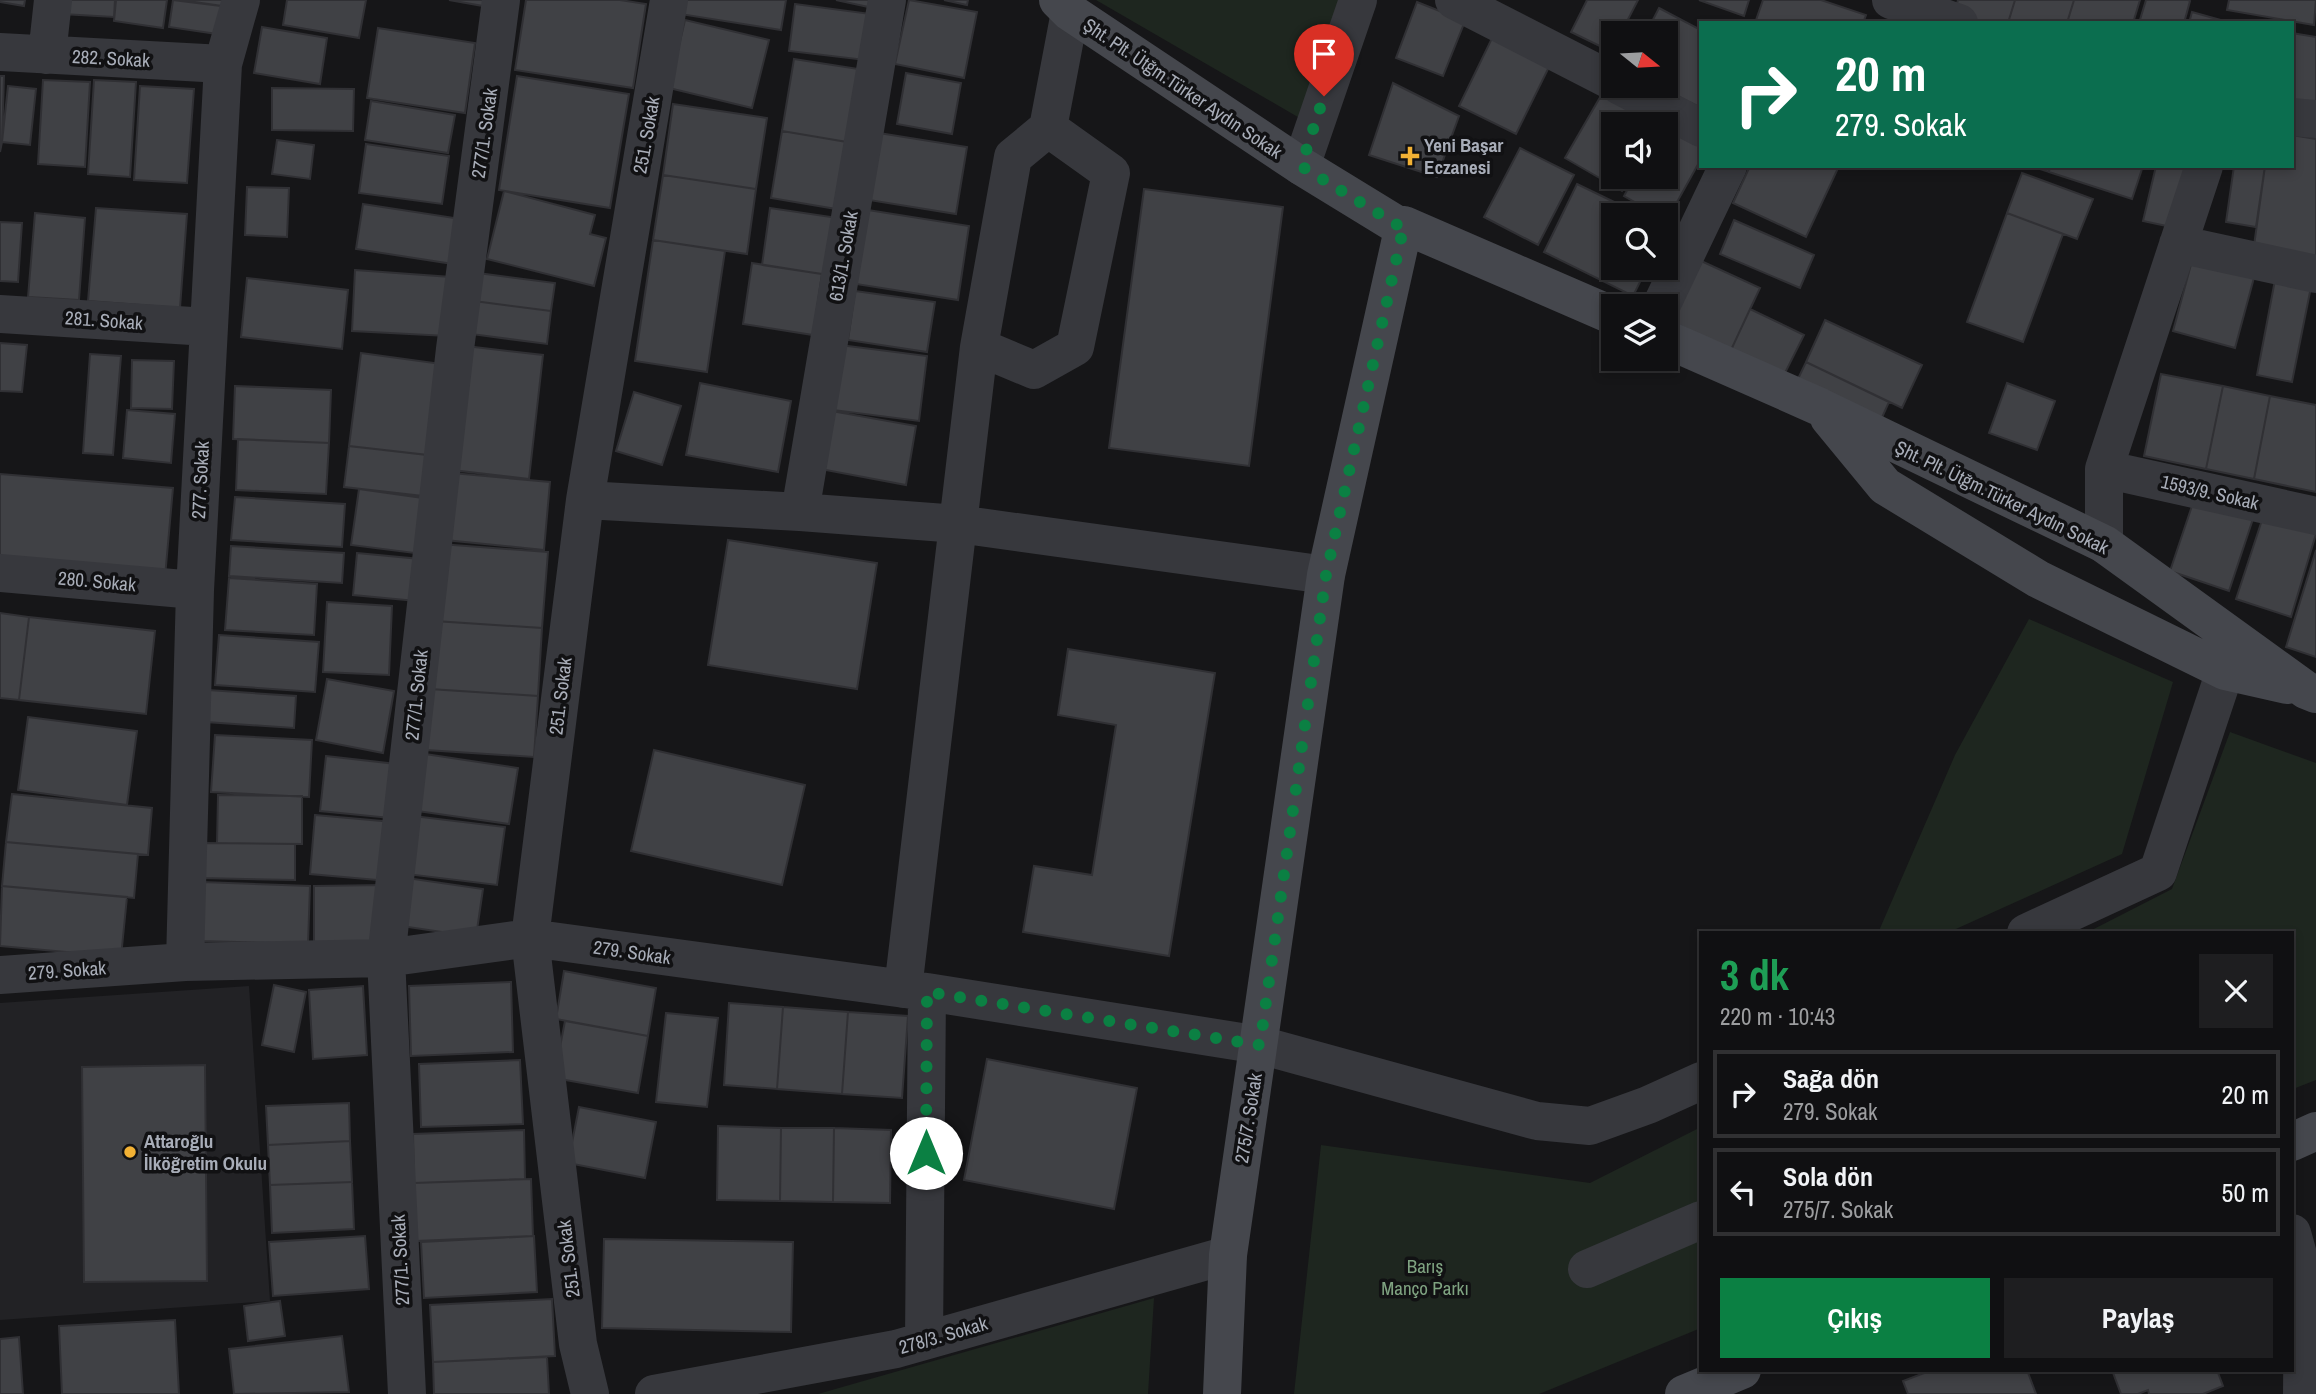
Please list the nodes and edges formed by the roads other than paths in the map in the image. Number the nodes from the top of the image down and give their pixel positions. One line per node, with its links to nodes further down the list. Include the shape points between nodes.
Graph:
1 (53, 0): 12 (street)
2 (241, 0): 13 (street, 277. Sokak)
3 (501, 0): 46 (street, 277/1. Sokak, via 455,349)
4 (669, 0): 34 (street, 251. Sokak)
5 (887, 0): 35 (street, 613/1. Sokak)
6 (1358, 0): 20 (street)
7 (1454, 0): 14 (street)
8 (1891, 0): 10 (street)
9 (1064, 6): 19 (street); 20 (main road, Şht. Plt. Ütğm.Türker Aydın Sokak)
10 (1953, 21)
11 (0, 52): 12 (street, 282. Sokak)
12 (47, 55): 13 (street, 282. Sokak)
13 (223, 64): 29 (street, 277. Sokak)
14 (1601, 75)
15 (1643, 98): 18 (street)
16 (2294, 117): 17 (street)
17 (2316, 119)
18 (1699, 127)
19 (1048, 128): 31 (street, via 1013,157); 31 (street, via 1111,173 1075,347 1034,370)
20 (1301, 166): 23 (main road, Şht. Plt. Ütğm.Türker Aydın Sokak)
21 (1727, 168): 26 (street)
22 (2203, 168): 24 (street)
23 (1404, 225): 27 (main road, Şht. Plt. Ütğm.Türker Aydın Sokak); 40 (main road, 275/7. Sokak)
24 (2178, 244): 25 (street); 33 (street)
25 (2316, 274)
26 (1667, 294)
27 (1601, 310)
28 (0, 314): 29 (street, 281. Sokak)
29 (208, 327): 41 (street, 277. Sokak)
30 (1678, 344): 32 (main road, Şht. Plt. Ütğm.Türker Aydın Sokak)
31 (979, 347): 37 (street)
32 (1820, 407): 38 (main road, Şht. Plt. Ütğm.Türker Aydın Sokak); 42 (main road, via 1885,486 2038,579)
33 (2105, 469): 36 (street, 1593/9. Sokak); 38 (street)
34 (585, 500): 35 (street); 45 (street, 251. Sokak)
35 (800, 512): 37 (street)
36 (2316, 516)
37 (958, 524): 40 (street); 49 (street)
38 (2104, 544): 43 (main road, Şht. Plt. Ütğm.Türker Aydın Sokak)
39 (0, 573): 41 (street, 280. Sokak)
40 (1326, 575): 50 (main road, 275/7. Sokak)
41 (195, 590): 47 (street, 277. Sokak)
42 (2225, 671): 43 (main road); 44 (street, via 2158,872)
43 (2311, 692)
44 (2030, 931)
45 (530, 938): 46 (street, 279. Sokak); 49 (street, 279. Sokak); 61 (street, 251. Sokak, via 578,1344)
46 (386, 958): 47 (street, 279. Sokak); 60 (street, 277/1. Sokak)
47 (185, 962): 48 (street, 279. Sokak)
48 (0, 975)
49 (915, 991): 50 (street, 279. Sokak); 58 (street)
50 (1260, 1045): 51 (street, 279. Sokak, via 1537,1121 1590,1126); 56 (main road, 275/7. Sokak)
51 (1699, 1082)
52 (2316, 1131): 53 (main road)
53 (2294, 1141)
54 (1699, 1221): 57 (street)
55 (2294, 1240): 65 (street, via 2303,1273)
56 (1228, 1255): 58 (street, 278/3. Sokak); 63 (main road, 275/7. Sokak)
57 (1587, 1269)
58 (924, 1340): 62 (street, 278/3. Sokak)
59 (1737, 1372): 64 (main road)
60 (407, 1394)
61 (590, 1394)
62 (654, 1394)
63 (1222, 1394)
64 (1684, 1394)
65 (2302, 1394)

